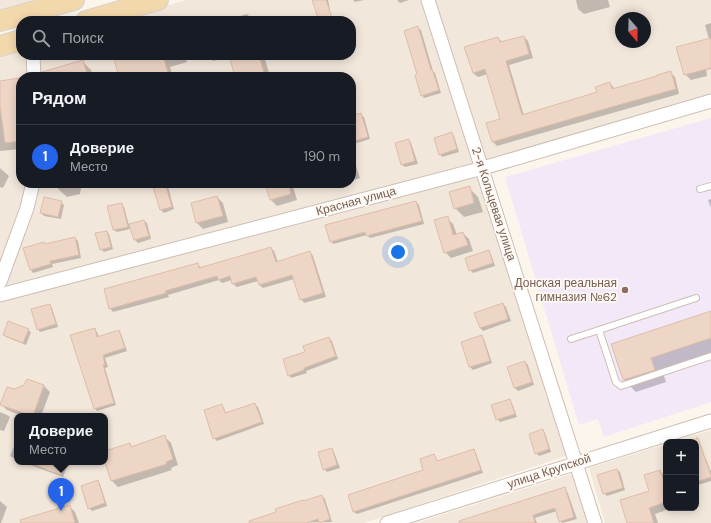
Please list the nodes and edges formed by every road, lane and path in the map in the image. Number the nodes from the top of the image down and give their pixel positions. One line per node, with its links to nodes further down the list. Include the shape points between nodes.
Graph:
1 (74, 0): 4 (main road)
2 (158, 0): 5 (main road)
3 (428, 0): 12 (street, 2-я Кольцевая улица)
4 (26, 7): 6 (main road)
5 (103, 16)
6 (0, 21)
7 (16, 41): 8 (main road)
8 (0, 46)
9 (33, 60): 10 (street)
10 (34, 72)
11 (711, 101): 12 (street, Красная улица)
12 (483, 168): 17 (street, Красная улица); 23 (street, 2-я Кольцевая улица)
13 (711, 186): 15 (lane)
14 (32, 188): 16 (street)
15 (700, 189)
16 (0, 282)
17 (0, 295)
18 (696, 298): 19 (lane)
19 (599, 330): 20 (lane); 21 (lane, via 616,382 621,386)
20 (571, 339)
21 (711, 356)
22 (711, 421): 23 (street, улица Крупской)
23 (577, 462): 24 (street, улица Крупской); 25 (street, 2-я Кольцевая улица)
24 (387, 523)
25 (595, 523)

